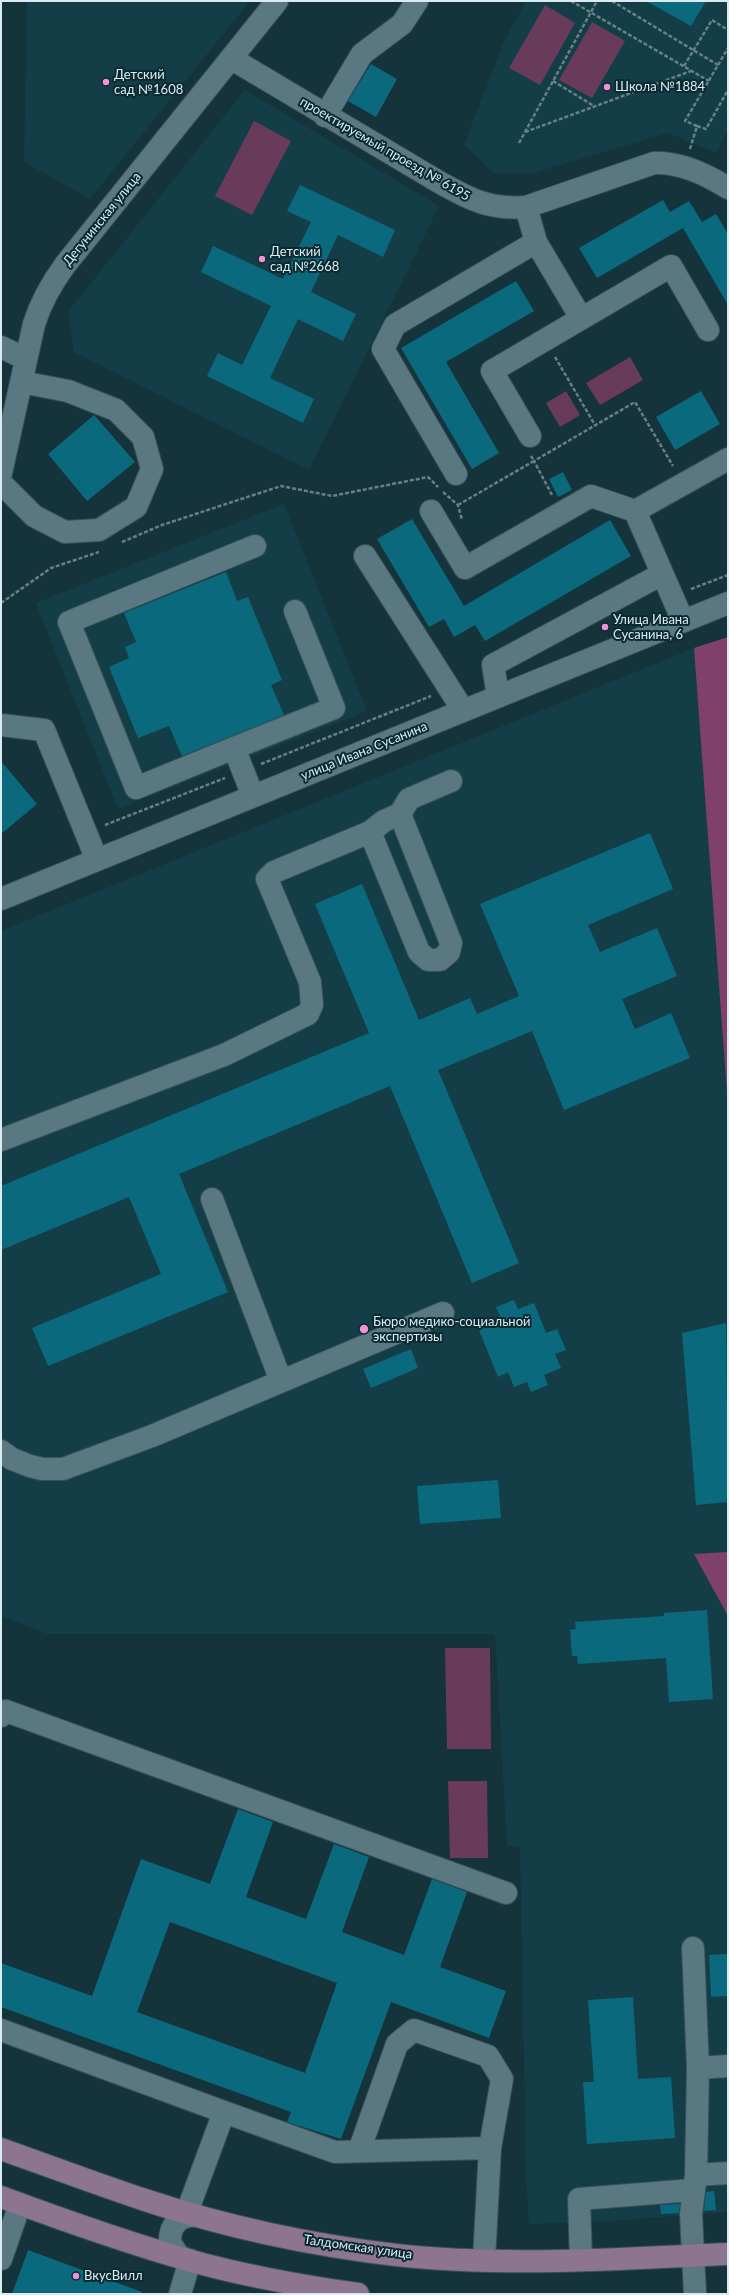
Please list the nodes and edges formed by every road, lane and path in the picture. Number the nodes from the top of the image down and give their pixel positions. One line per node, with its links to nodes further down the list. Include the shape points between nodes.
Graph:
1 (277, 1): 10 (street, Дегунинская улица)
2 (417, 1): 18 (street, via 402,24 362,54)
3 (571, 1): 6 (path)
4 (597, 1): 6 (path)
5 (612, 1): 9 (path)
6 (591, 12): 12 (path); 14 (path)
7 (728, 30): 9 (path, via 712,20)
8 (728, 48): 11 (path)
9 (694, 50): 11 (path); 12 (path)
10 (232, 59): 18 (street, проектируемый проезд № 6195); 30 (street, Дегунинская улица, via 50,286 34,324)
11 (718, 65): 15 (path)
12 (684, 66): 13 (path)
13 (692, 71): 15 (path); 17 (path)
14 (553, 81): 17 (path); 20 (path)
15 (709, 81): 19 (path, via 684,121)
16 (728, 90): 19 (path, via 706,129)
17 (595, 106): 20 (path)
18 (326, 116): 24 (street, проектируемый проезд № 6195, via 468,198 491,206)
19 (697, 126): 22 (path)
20 (525, 132): 21 (path)
21 (519, 143)
22 (683, 166): 23 (street, проектируемый проезд № 6195); 24 (street, проектируемый проезд № 6195, via 668,162 654,163)
23 (727, 183)
24 (526, 207): 25 (street)
25 (536, 242): 26 (street); 36 (street, via 395,325 383,349)
26 (581, 318): 27 (street, via 671,266); 28 (street)
27 (708, 330)
28 (545, 340): 32 (path); 33 (street, via 492,371)
29 (1, 347): 30 (street)
30 (26, 359): 31 (street, Дегунинская улица)
31 (21, 382): 35 (street, Дегунинская улица); 37 (street, via 68,391 116,410 144,437 152,469 136,507 100,530 65,532 34,516)
32 (595, 425): 38 (path, via 636,402); 39 (path, via 534,461)
33 (530, 436)
34 (728, 459): 38 (street)
35 (1, 473)
36 (456, 474)
37 (1, 484)
38 (684, 484): 41 (street)
39 (553, 496)
40 (458, 505): 43 (path, via 428,477 332,496 281,486 162,525)
41 (635, 511): 42 (street, via 591,496 465,568); 47 (street)
42 (431, 512)
43 (121, 542)
44 (255, 546): 58 (street, via 69,622 136,788)
45 (100, 551): 50 (path, via 51,568)
46 (365, 556): 54 (street)
47 (662, 574): 49 (street); 55 (street, via 492,665)
48 (728, 575): 49 (path)
49 (672, 596): 53 (street)
50 (1, 603)
51 (728, 603): 53 (street, улица Ивана Сусанина)
52 (295, 611): 58 (street, via 334,708)
53 (683, 621): 55 (street, улица Ивана Сусанина)
54 (449, 689): 56 (street); 59 (path)
55 (498, 696): 56 (street, улица Ивана Сусанина)
56 (463, 710): 61 (street, улица Ивана Сусанина)
57 (1, 725): 64 (street, via 44,730)
58 (234, 748): 59 (street)
59 (243, 771): 61 (street); 64 (path)
60 (451, 781): 62 (street, via 409,799)
61 (253, 796): 65 (street, улица Ивана Сусанина)
62 (400, 814): 63 (street, via 384,821); 67 (street)
63 (370, 832): 68 (street); 69 (street, via 274,872 267,878 310,982 312,1005 308,1014 224,1055)
64 (86, 833): 65 (street)
65 (97, 860): 66 (street, улица Ивана Сусанина)
66 (1, 899)
67 (439, 913): 68 (street, via 435,923 425,930); 68 (street, via 450,943 449,952 440,960 434,962 423,957)
68 (408, 924)
69 (1, 1140)
70 (212, 1198): 72 (street)
71 (443, 1313): 72 (street)
72 (281, 1381): 73 (street, via 152,1436 63,1469 30,1466 12,1460)
73 (1, 1451)
74 (1, 1716): 75 (street, via 6,1711)
75 (506, 1893)
76 (693, 1948): 79 (street)
77 (1, 2030): 80 (street)
78 (728, 2066): 79 (street)
79 (698, 2068): 85 (street)
80 (224, 2112): 83 (street, via 335,2152); 87 (street)
81 (1, 2148): 87 (main road, Талдомская улица, via 145,2200)
82 (490, 2148): 83 (street); 83 (street, via 502,2079 488,2056 414,2030 397,2044); 92 (street)
83 (359, 2152)
84 (728, 2173): 85 (street)
85 (695, 2182): 89 (street, via 691,2214); 93 (street, via 579,2199)
86 (10, 2201): 90 (street); 91 (main road)
87 (193, 2214): 91 (street, via 176,2221 170,2235 173,2250); 92 (main road, Талдомская улица, via 323,2244 397,2255)
88 (728, 2254): 89 (main road, Талдомская улица)
89 (693, 2256): 93 (main road, Талдомская улица); 96 (street)
90 (1, 2259)
91 (188, 2260): 94 (street); 95 (main road, via 276,2280)
92 (484, 2260): 93 (main road, Талдомская улица)
93 (581, 2260)
94 (180, 2294)
95 (358, 2294)
96 (695, 2294)

